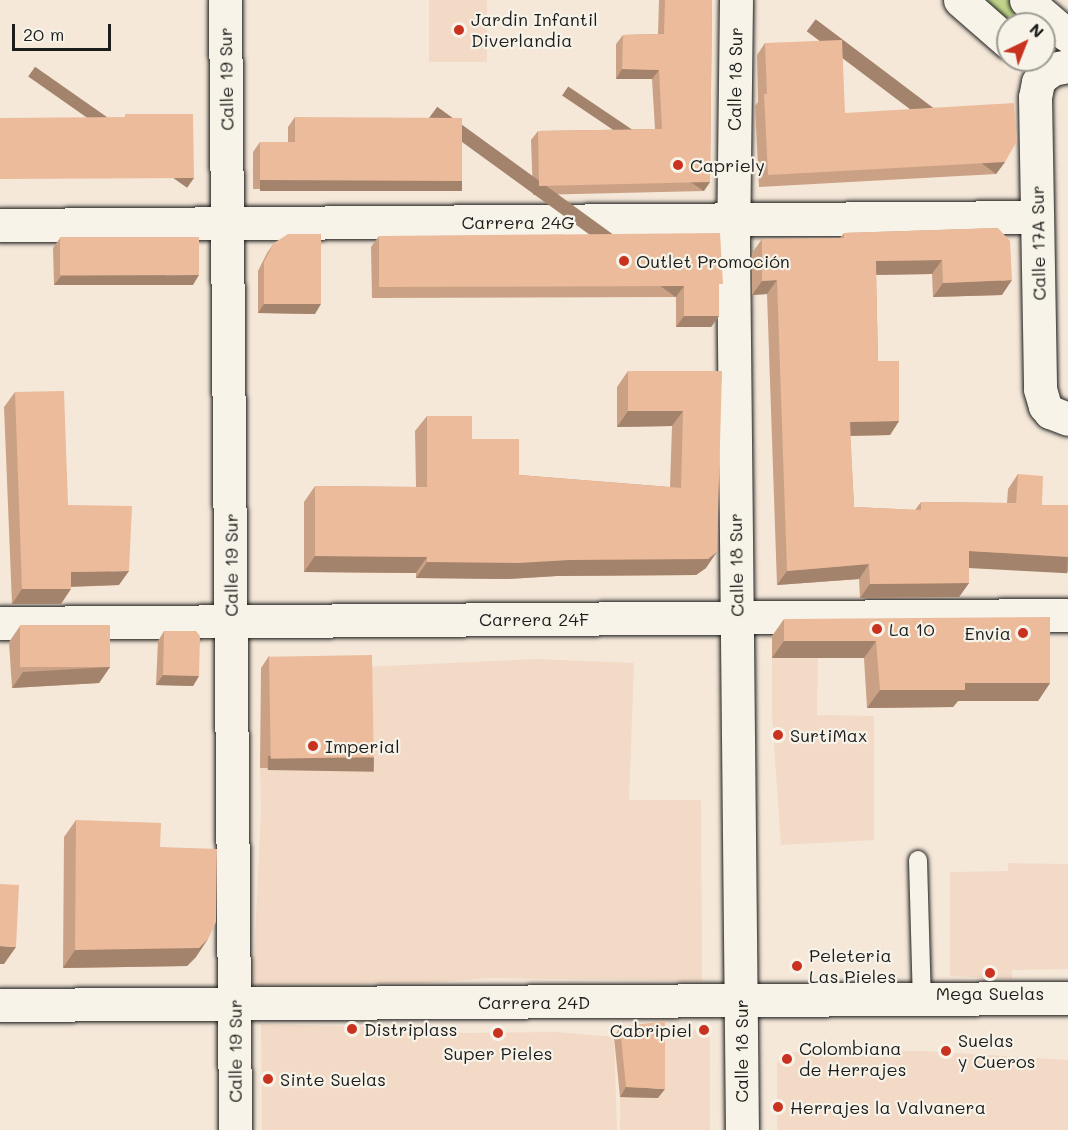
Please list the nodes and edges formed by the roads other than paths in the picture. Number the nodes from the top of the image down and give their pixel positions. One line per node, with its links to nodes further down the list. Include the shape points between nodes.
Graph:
1 (225, 0): 10 (street, Calle 19 Sur)
2 (736, 0): 9 (street, Calle 18 Sur)
3 (960, 0): 5 (street)
4 (1026, 0): 6 (street)
5 (996, 32)
6 (1068, 36)
7 (1044, 72): 8 (street, Calle 17A Sur, via 1035,97)
8 (1037, 217): 9 (street, Carrera 24G); 12 (street, Calle 17A Sur, via 1040,389 1045,406)
9 (733, 220): 10 (street, Carrera 24G); 14 (street, Calle 18 Sur)
10 (228, 224): 11 (street, Carrera 24G); 15 (street, Calle 19 Sur)
11 (0, 225)
12 (1059, 415)
13 (1068, 615): 14 (street, Carrera 24F)
14 (737, 617): 15 (street, Carrera 24F); 20 (street, Calle 18 Sur)
15 (231, 621): 16 (street, Carrera 24F); 21 (street, Calle 19 Sur)
16 (0, 623)
17 (918, 860): 19 (lane)
18 (1068, 998): 19 (street, Carrera 24D)
19 (922, 999): 20 (street, Carrera 24D)
20 (741, 1000): 21 (street, Carrera 24D); 24 (street, Calle 18 Sur)
21 (235, 1003): 22 (street, Carrera 24D); 23 (street, Calle 19 Sur)
22 (0, 1005)
23 (235, 1130)
24 (742, 1130)

